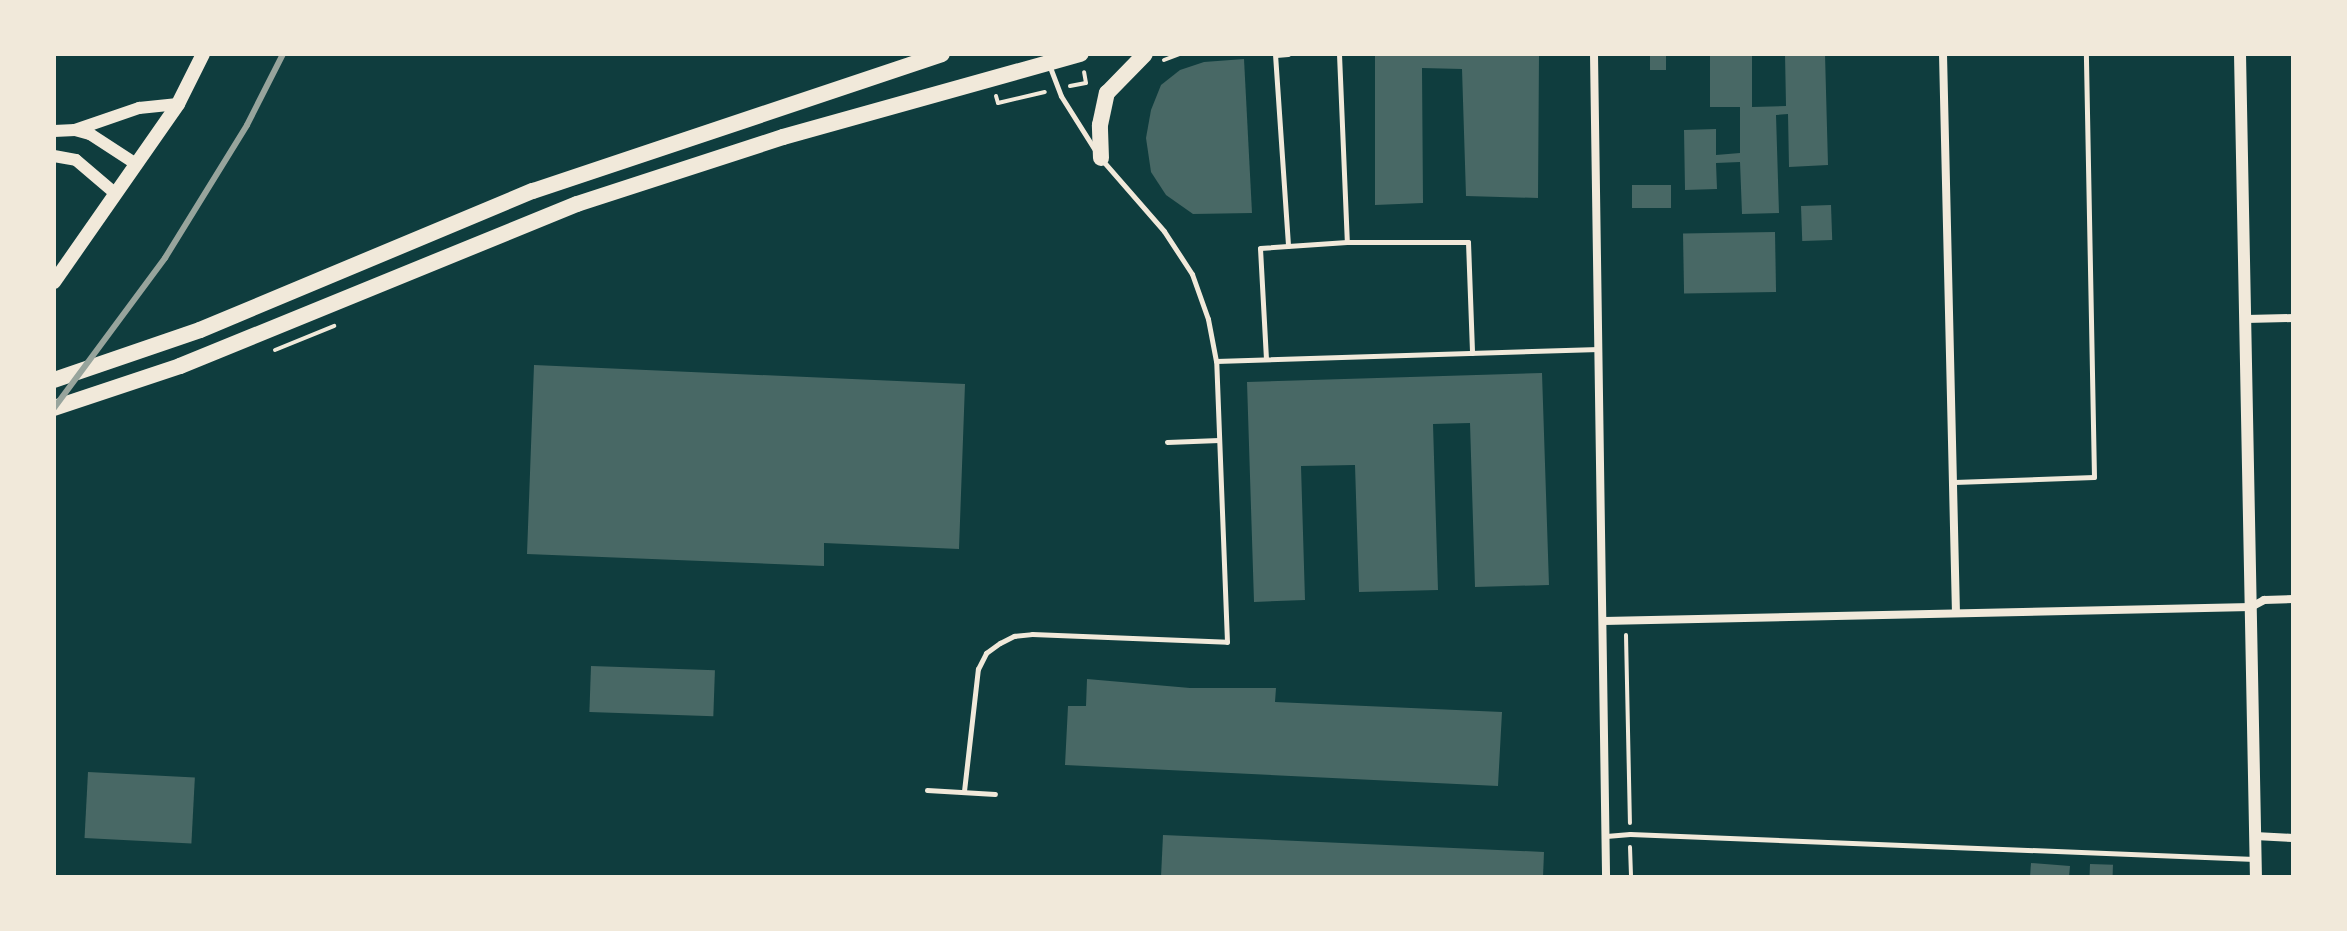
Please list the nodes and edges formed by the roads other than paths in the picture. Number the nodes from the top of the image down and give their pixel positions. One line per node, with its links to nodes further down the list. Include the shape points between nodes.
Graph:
1 (203, 54): 13 (main road)
2 (942, 54): 29 (main road, via 533,191 200,330)
3 (1081, 54): 12 (main road)
4 (1145, 54): 17 (main road, via 1107,93 1100,125)
5 (1276, 54): 6 (lane); 21 (lane)
6 (1288, 54)
7 (1339, 54): 20 (lane)
8 (1594, 54): 25 (street)
9 (1943, 54): 33 (street)
10 (2086, 54): 33 (lane, via 2094,477)
11 (2240, 54): 24 (street)
12 (1046, 59): 17 (lane, via 1061,96); 30 (main road, via 577,204 180,366)
13 (178, 104): 14 (street, via 139,108); 18 (main road)
14 (75, 130): 15 (street); 18 (street)
15 (54, 131)
16 (54, 156): 19 (street, via 76,160)
17 (1101, 158): 28 (lane, via 1164,231 1192,274)
18 (136, 164): 19 (main road)
19 (116, 194): 22 (main road)
20 (1347, 242): 21 (lane); 26 (lane, via 1468,242)
21 (1288, 246): 27 (lane, via 1260,248)
22 (54, 282)
23 (2293, 318): 24 (street)
24 (2246, 319): 35 (street)
25 (1600, 349): 26 (lane); 37 (street)
26 (1472, 353): 27 (lane)
27 (1266, 359): 28 (lane)
28 (1216, 361): 31 (lane)
29 (54, 380)
30 (54, 408)
31 (1219, 440): 32 (lane); 39 (lane, via 1227,642 1032,634 1000,643 986,653 978,669)
32 (1167, 442)
33 (1953, 482): 36 (street)
34 (2293, 599): 35 (street, via 2264,600)
35 (2251, 607): 36 (street); 42 (street)
36 (1956, 613): 37 (street)
37 (1604, 621): 41 (street)
38 (927, 790): 39 (lane)
39 (964, 791): 40 (lane)
40 (995, 794)
41 (1605, 836): 44 (lane); 45 (street)
42 (2255, 836): 43 (street); 44 (street)
43 (2293, 838)
44 (2256, 859): 46 (street)
45 (1606, 877)
46 (2256, 877)

